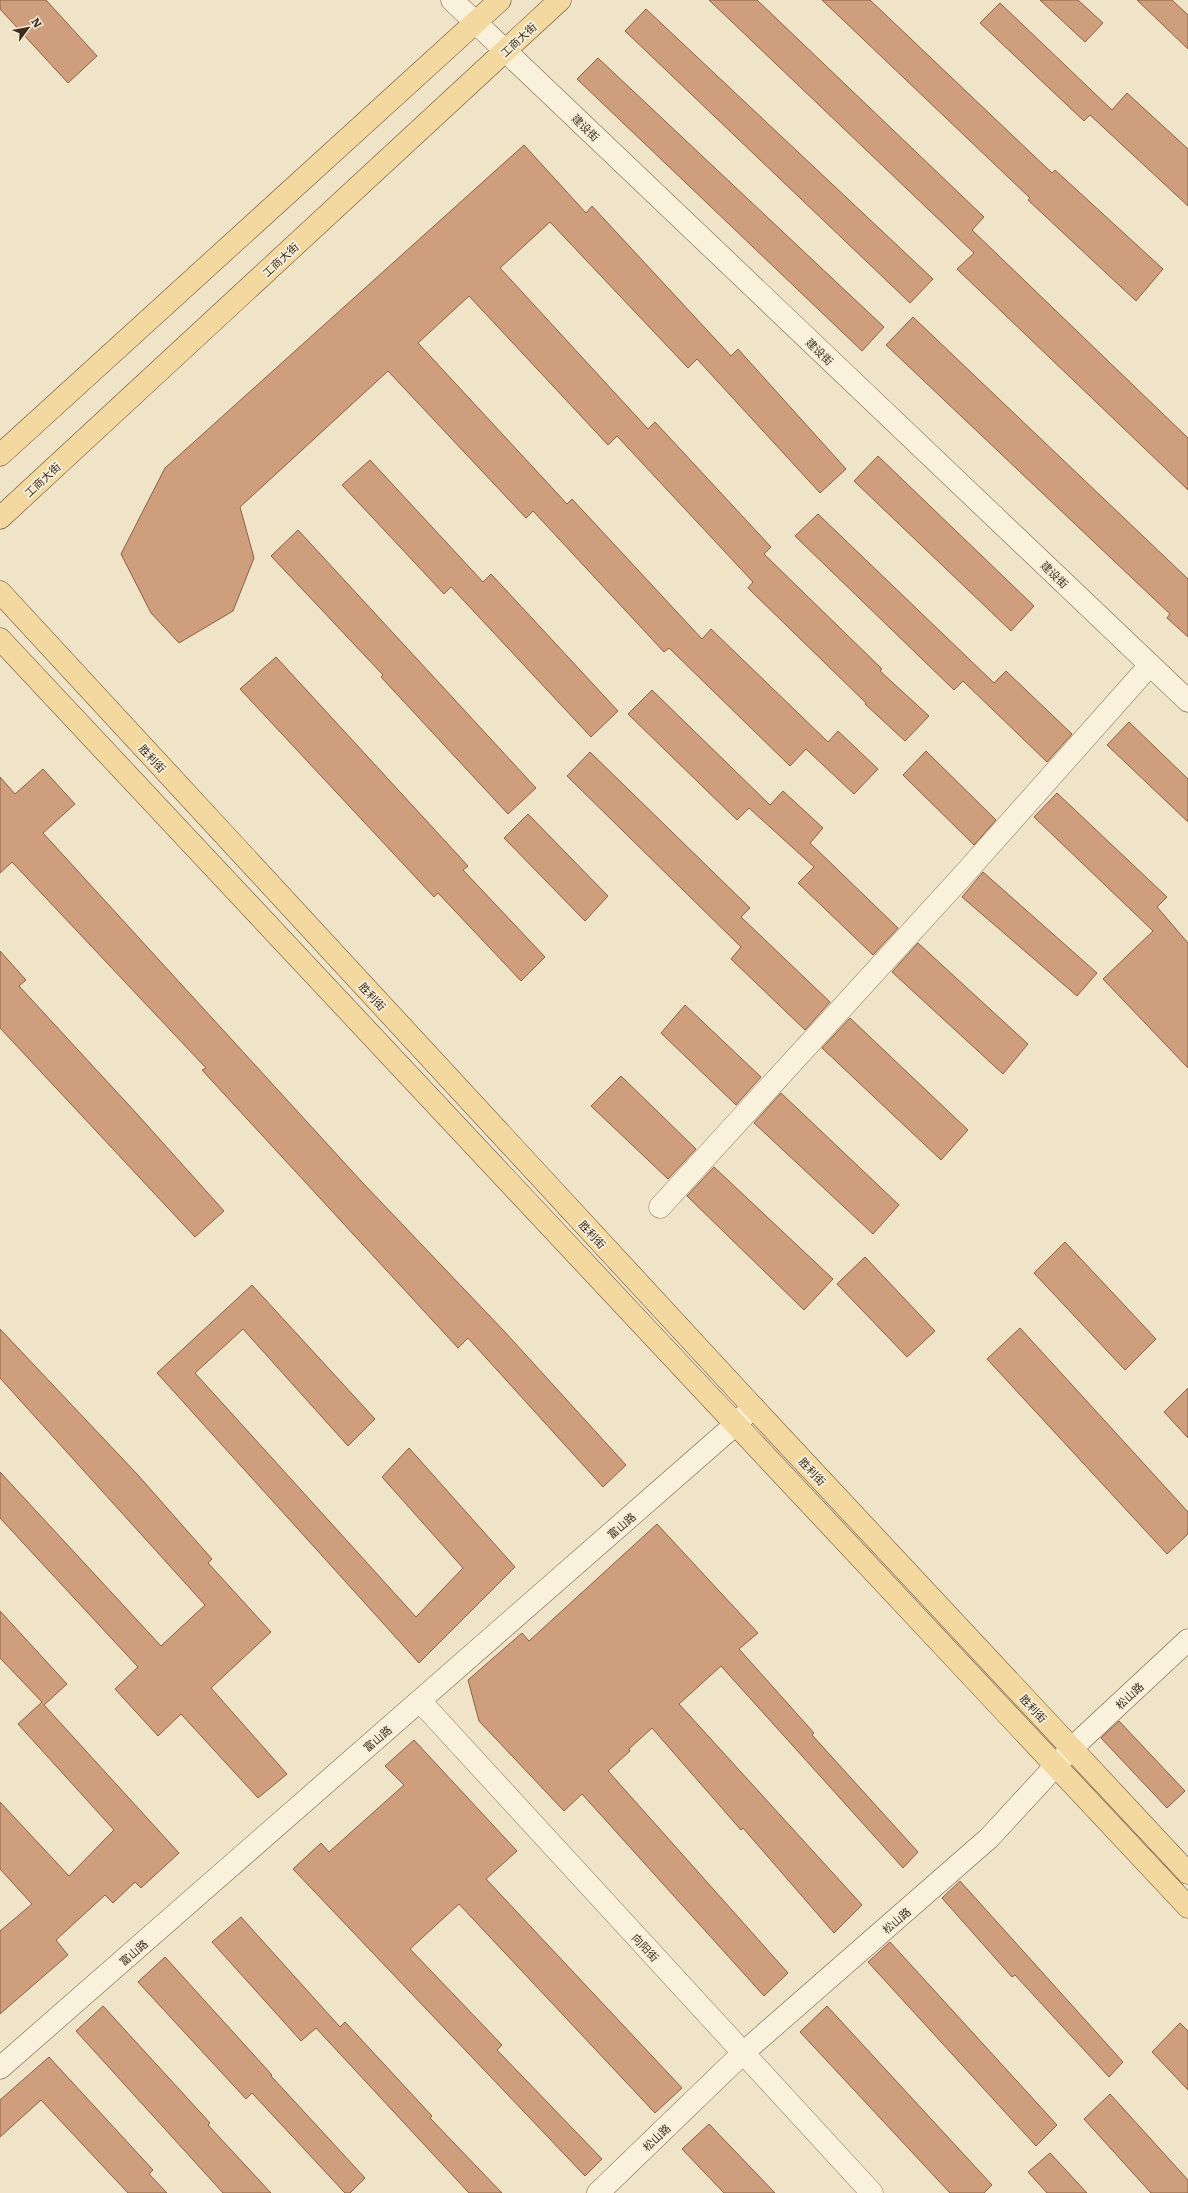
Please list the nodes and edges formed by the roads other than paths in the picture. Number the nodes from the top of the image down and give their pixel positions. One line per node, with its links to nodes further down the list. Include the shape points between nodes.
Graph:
1 (452, 0): 4 (street, 建设街)
2 (500, 0): 4 (main road)
3 (560, 0): 5 (main road, 工商大街)
4 (476, 22): 5 (street, 建设街); 6 (main road)
5 (506, 50): 7 (main road, 工商大街); 10 (street, 建设街)
6 (0, 456)
7 (0, 518)
8 (0, 592): 13 (main road, 胜利街)
9 (0, 639): 14 (main road, 胜利街)
10 (1150, 665): 11 (street, 建设街); 12 (street, via 967,871)
11 (1188, 701)
12 (660, 1207)
13 (753, 1407): 14 (street, 富山路); 17 (main road, 胜利街)
14 (737, 1423): 16 (street, 富山路); 18 (main road, 胜利街)
15 (1188, 1640): 17 (street, 松山路)
16 (420, 1701): 21 (street, 向阳街); 22 (street, 富山路)
17 (1072, 1748): 18 (street, 松山路); 19 (main road, 胜利街)
18 (1055, 1765): 20 (main road, 胜利街); 21 (street, 松山路, via 989,1838)
19 (1188, 1873)
20 (1188, 1907)
21 (743, 2053): 23 (street, 松山路); 24 (street, 向阳街)
22 (0, 2068)
23 (598, 2193)
24 (872, 2193)

